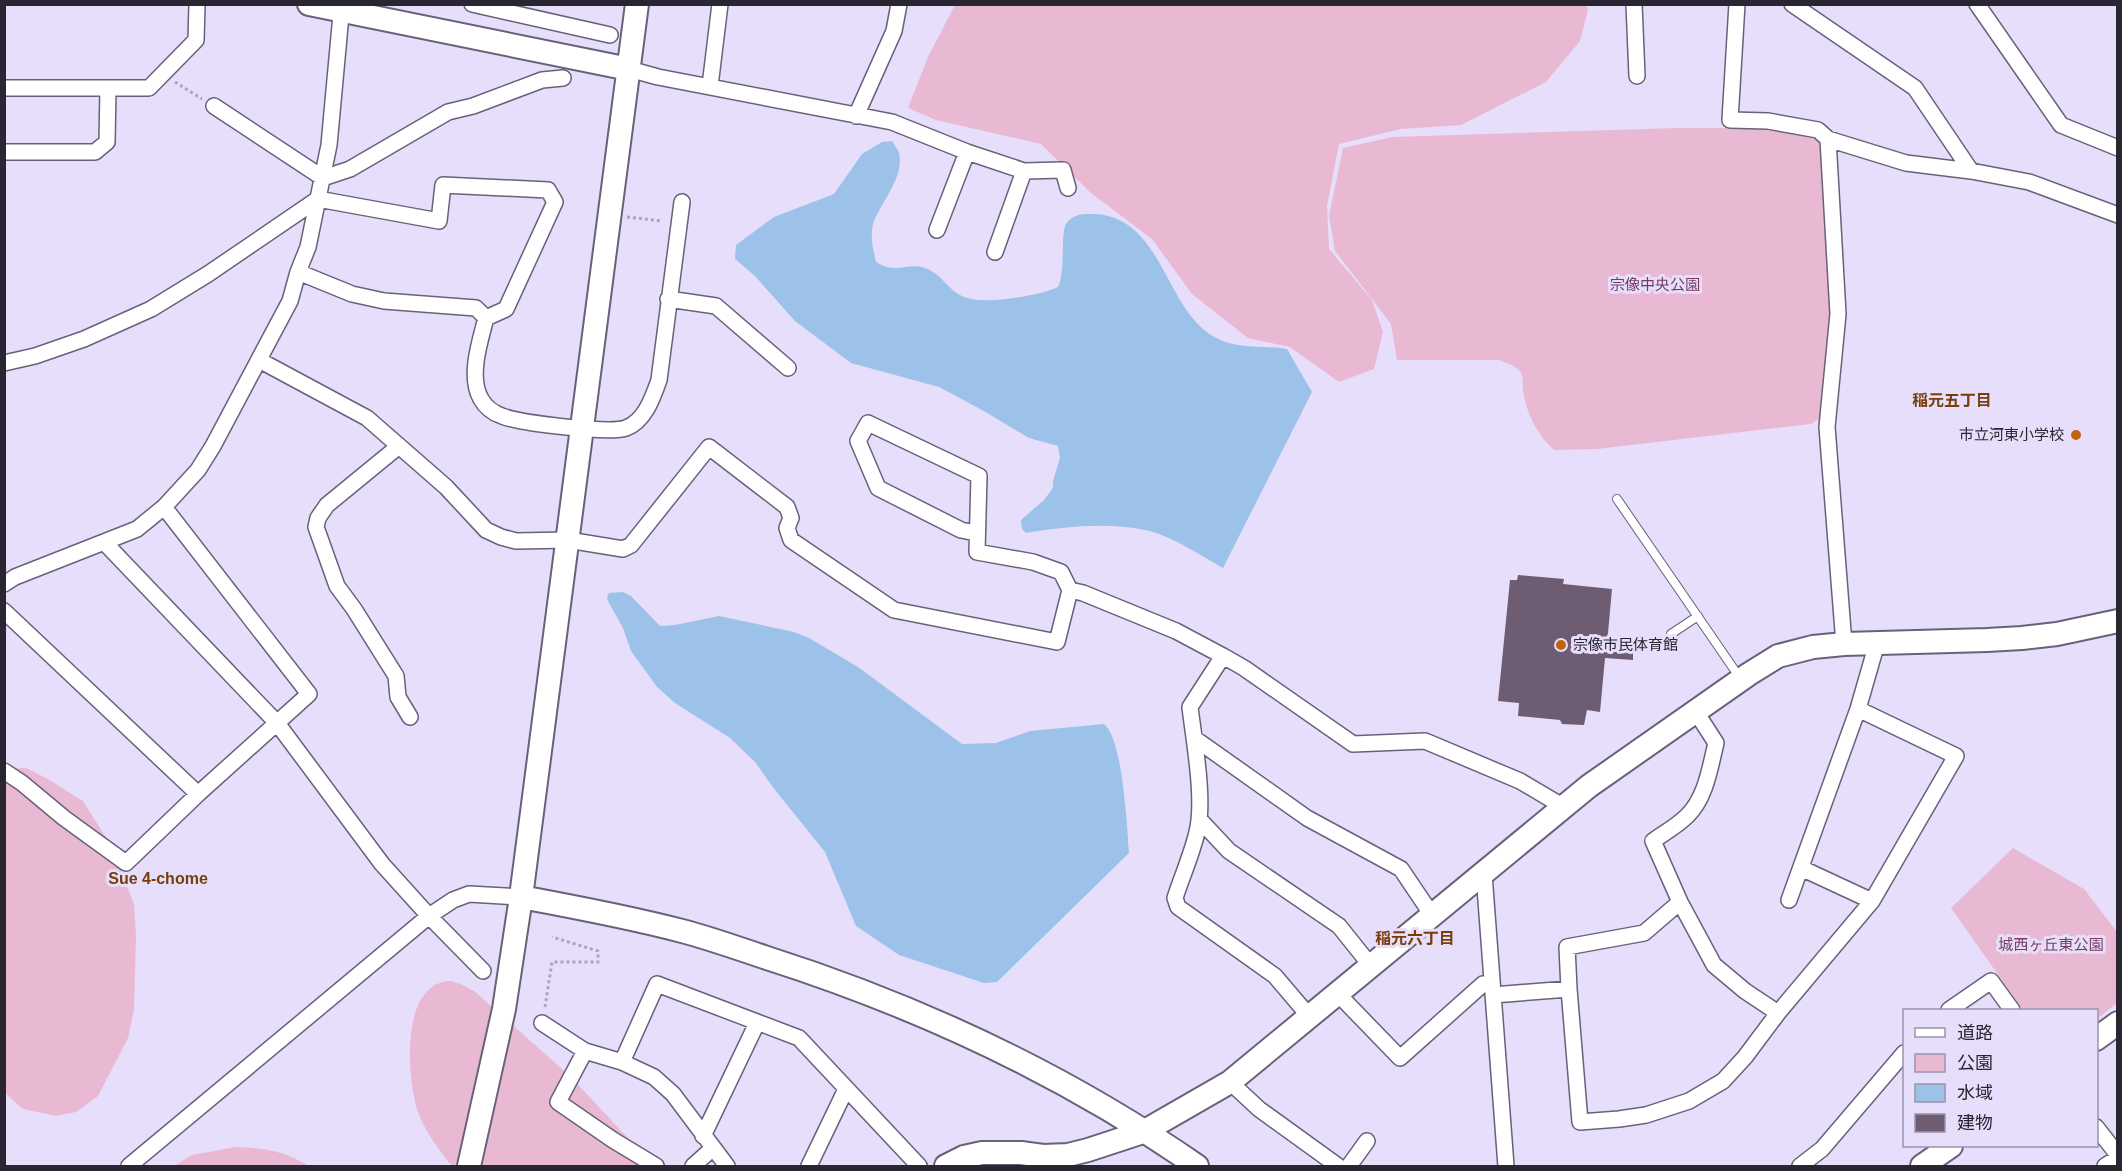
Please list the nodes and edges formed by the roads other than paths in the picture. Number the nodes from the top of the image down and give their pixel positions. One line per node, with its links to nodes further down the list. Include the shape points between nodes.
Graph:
1 (196, 4): 18 (street, via 196,40 163,75 149,88)
2 (309, 4): 11 (street)
3 (472, 4): 12 (street)
4 (638, 4): 13 (street)
5 (720, 4): 16 (street)
6 (899, 4): 20 (street, via 894,31)
7 (1634, 4): 14 (street)
8 (1737, 4): 21 (street, via 1730,120 1768,121 1818,130)
9 (1792, 4): 26 (street, via 1915,88)
10 (1977, 4): 22 (street, via 2061,125)
11 (341, 7): 13 (street); 27 (street)
12 (610, 34)
13 (629, 69): 16 (street); 40 (street)
14 (1637, 76)
15 (563, 78): 27 (street, via 542,80 448,112 350,169)
16 (710, 86): 20 (street)
17 (4, 88): 18 (street)
18 (108, 89): 23 (street, via 107,142 95,152)
19 (214, 106): 27 (street)
20 (856, 116): 24 (street, via 892,122)
21 (1828, 139): 26 (street, via 1906,163); 54 (street, via 1838,314 1827,427)
22 (2118, 148)
23 (4, 152)
24 (967, 152): 25 (street); 32 (street)
25 (1024, 171): 28 (street, via 1064,170); 33 (street)
26 (1971, 171): 31 (street, via 2029,182)
27 (323, 178): 29 (street)
28 (1068, 188)
29 (318, 199): 34 (street, via 308,247); 36 (street, via 439,221 443,185 548,190 555,202 506,309); 38 (street, via 151,309 84,339)
30 (682, 202): 35 (street)
31 (2118, 215)
32 (937, 230)
33 (995, 252)
34 (298, 272): 36 (street, via 352,294 384,301 476,308); 37 (street, via 290,301)
35 (668, 299): 39 (street, via 716,306); 40 (street, via 658,380 640,418 627,428)
36 (486, 318): 40 (street, via 475,381 480,399 505,418)
37 (259, 360): 41 (street, via 367,418); 43 (street, via 198,470)
38 (4, 363)
39 (788, 368)
40 (582, 428): 45 (street)
41 (399, 446): 45 (street, via 446,487 486,530 516,541); 59 (street, via 327,505 316,527 337,586 396,676 398,698)
42 (1617, 499): 50 (lane)
43 (164, 507): 46 (street, via 137,529); 60 (street, via 309,694)
44 (976, 533): 44 (street, via 979,476 868,423 858,441 878,488 961,530); 48 (street, via 977,552 1033,562 1061,572)
45 (568, 540): 48 (street, via 623,549 631,545 709,447 787,507 791,540 894,610 1058,642); 68 (street)
46 (104, 542): 47 (street); 60 (street)
47 (4, 584)
48 (1070, 590): 55 (street, via 1176,631)
49 (4, 611): 63 (street)
50 (1698, 616): 52 (lane); 56 (lane)
51 (2118, 621): 53 (street, via 2022,638)
52 (1671, 634)
53 (1876, 643): 54 (street); 57 (street)
54 (1844, 644): 56 (street, via 1778,656)
55 (1223, 656): 61 (street, via 1190,707); 64 (street, via 1353,744 1425,741 1439,745 1520,781)
56 (1742, 679): 58 (street)
57 (1858, 709): 66 (street); 70 (street, via 1956,756)
58 (1696, 712): 64 (street); 71 (street, via 1716,743 1705,785 1687,816 1653,841)
59 (410, 717)
60 (277, 723): 63 (street); 73 (street, via 382,864)
61 (1194, 738): 65 (street); 72 (street, via 1307,818 1401,869)
62 (4, 771): 63 (street, via 126,863)
63 (198, 794)
64 (1564, 807): 67 (street)
65 (1199, 819): 74 (street, via 1229,851 1339,926); 82 (street, via 1175,898 1178,907 1275,976)
66 (1801, 868): 69 (street); 70 (street)
67 (1484, 874): 72 (street); 76 (street)
68 (521, 897): 73 (street, via 469,894); 93 (street, via 683,931 872,994 1009,1054); 100 (street, via 504,1010)
69 (1788, 900)
70 (1872, 901): 81 (street)
71 (1680, 902): 77 (street, via 1644,933 1567,947); 81 (street, via 1714,965)
72 (1432, 915): 74 (street)
73 (429, 916): 75 (street); 99 (street)
74 (1371, 966): 78 (street)
75 (483, 971)
76 (1492, 989): 77 (street); 78 (street, via 1483,984 1400,1058); 110 (street)
77 (1569, 989): 81 (street, via 1580,1122 1646,1115 1689,1101 1723,1081)
78 (1338, 994): 82 (street)
79 (1952, 1009): 80 (street, via 1991,981)
80 (2011, 1009)
81 (1778, 1013)
82 (1308, 1016): 90 (street)
83 (542, 1023): 87 (street)
84 (757, 1023): 89 (street, via 657,984); 91 (street, via 799,1038); 94 (street)
85 (2118, 1023): 86 (street)
86 (2098, 1038)
87 (585, 1051): 89 (street); 101 (street, via 558,1102)
88 (1903, 1055): 111 (street, via 1822,1149)
89 (622, 1062): 94 (street, via 654,1077 674,1094)
90 (1230, 1082): 93 (street); 108 (street, via 1259,1109)
91 (846, 1089): 104 (street); 105 (street)
92 (2098, 1128): 98 (street)
93 (1143, 1132): 106 (street, via 1068,1155 982,1153); 107 (street)
94 (703, 1136): 97 (street)
95 (1367, 1141): 109 (street)
96 (1950, 1147): 112 (street)
97 (713, 1148): 102 (street); 103 (street)
98 (2118, 1156): 113 (street)
99 (129, 1167)
100 (469, 1167)
101 (656, 1167)
102 (693, 1167)
103 (727, 1167)
104 (809, 1167)
105 (919, 1167)
106 (946, 1167)
107 (1197, 1167)
108 (1338, 1167)
109 (1349, 1167)
110 (1506, 1167)
111 (1800, 1167)
112 (1922, 1167)
113 (2105, 1167)

